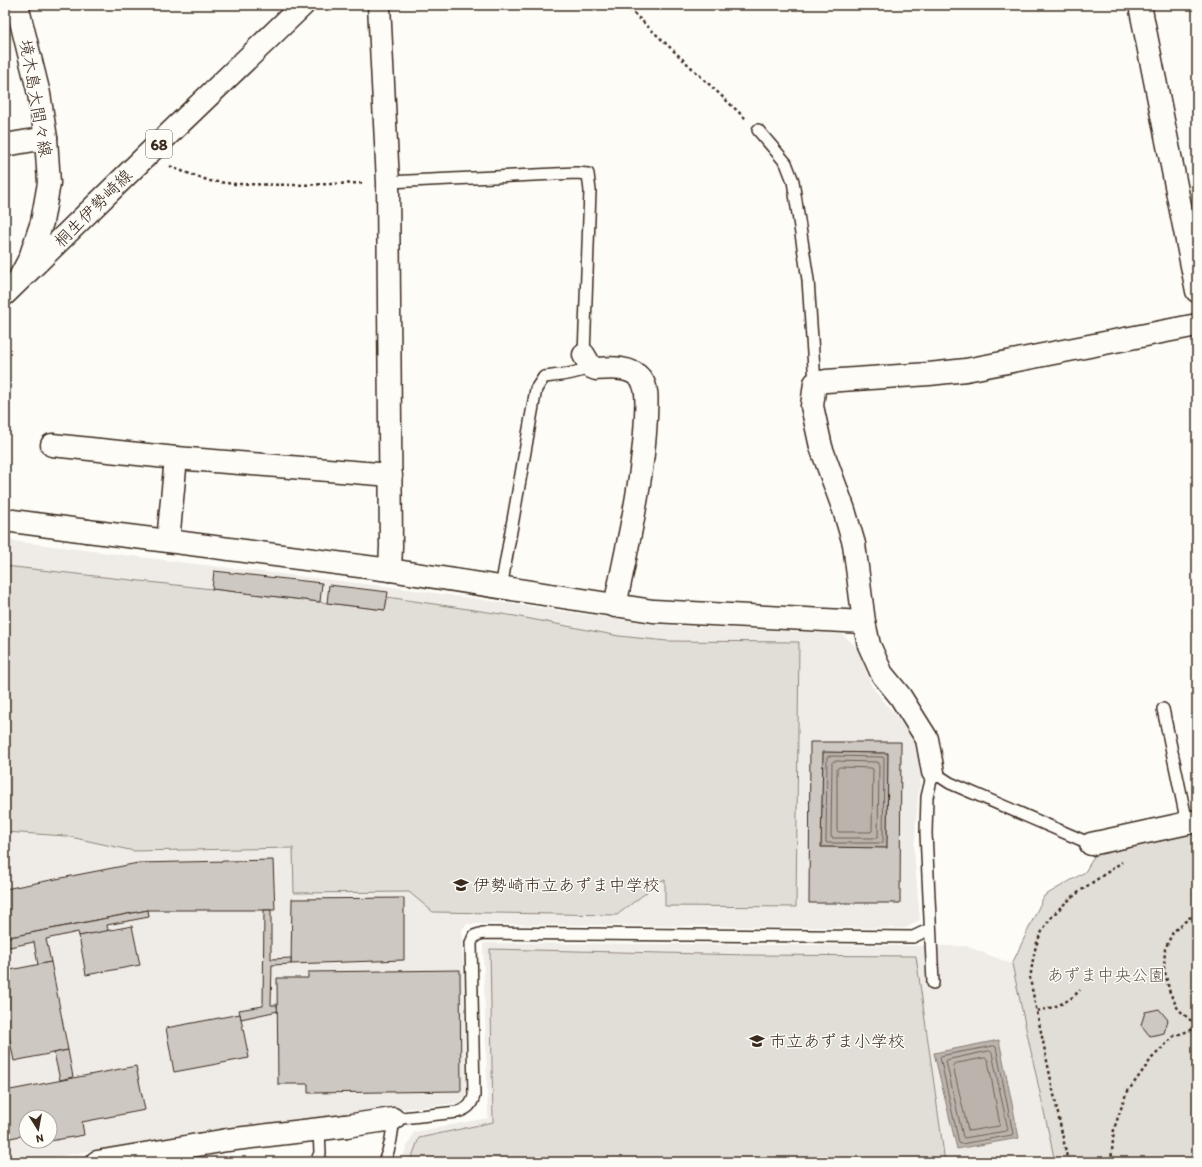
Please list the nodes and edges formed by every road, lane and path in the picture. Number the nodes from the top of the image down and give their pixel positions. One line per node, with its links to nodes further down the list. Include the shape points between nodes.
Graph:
1 (17, 5): 7 (street, 境木島大間々線, via 39,94)
2 (303, 5): 9 (street, 桐生伊勢崎線 / 68)
3 (379, 5): 10 (street)
4 (625, 5): 6 (path)
5 (1140, 5): 12 (street)
6 (758, 130): 16 (lane, via 786,163 793,181 808,280)
7 (46, 138): 8 (street); 11 (street, 境木島大間々線, via 49,183 42,222 30,258)
8 (5, 145)
9 (150, 152): 10 (path, via 176,169 210,181 297,185); 11 (street, 桐生伊勢崎線 / 68)
10 (388, 182): 15 (lane, via 588,174); 19 (street)
11 (11, 289): 13 (street, 境木島大間々線)
12 (1197, 291)
13 (5, 304)
14 (1197, 325): 16 (street, via 966,370)
15 (588, 361): 23 (lane, via 582,371 544,377 536,389); 24 (street, via 596,369 634,372 645,385 645,436 634,516)
16 (815, 382): 25 (street, via 812,406 822,447 854,544)
17 (52, 445): 18 (street)
18 (176, 458): 19 (street); 21 (street)
19 (390, 475): 22 (street)
20 (5, 520): 21 (street)
21 (168, 541): 22 (street)
22 (390, 570): 23 (street)
23 (501, 588): 24 (street)
24 (615, 606): 25 (street, via 653,611)
25 (864, 622): 27 (street, via 869,645 882,674 900,696 927,739)
26 (1163, 709): 28 (lane)
27 (934, 772): 29 (lane, via 950,783); 32 (lane, via 927,798 926,833)
28 (1192, 822): 29 (street)
29 (1091, 844)
30 (1125, 860): 35 (path, via 1064,903 1049,920 1037,943 1032,962 1030,979)
31 (1197, 915): 36 (path, via 1189,918 1173,932 1165,949 1164,968 1170,993 1178,1009)
32 (930, 929): 33 (lane); 37 (lane, via 912,937 483,933 474,936 471,944 474,1096 472,1105 458,1112)
33 (933, 983)
34 (1080, 990): 35 (path, via 1073,998 1061,1004)
35 (1037, 1011): 43 (path)
36 (1197, 1027): 44 (path, via 1174,1036 1152,1058 1126,1094 1114,1129)
37 (393, 1119): 38 (street); 42 (lane, via 393,1134)
38 (319, 1130): 39 (street, via 227,1140); 41 (lane, via 320,1153)
39 (146, 1158): 40 (street)
40 (97, 1162)
41 (316, 1162)
42 (384, 1162)
43 (1068, 1162)
44 (1111, 1162)

